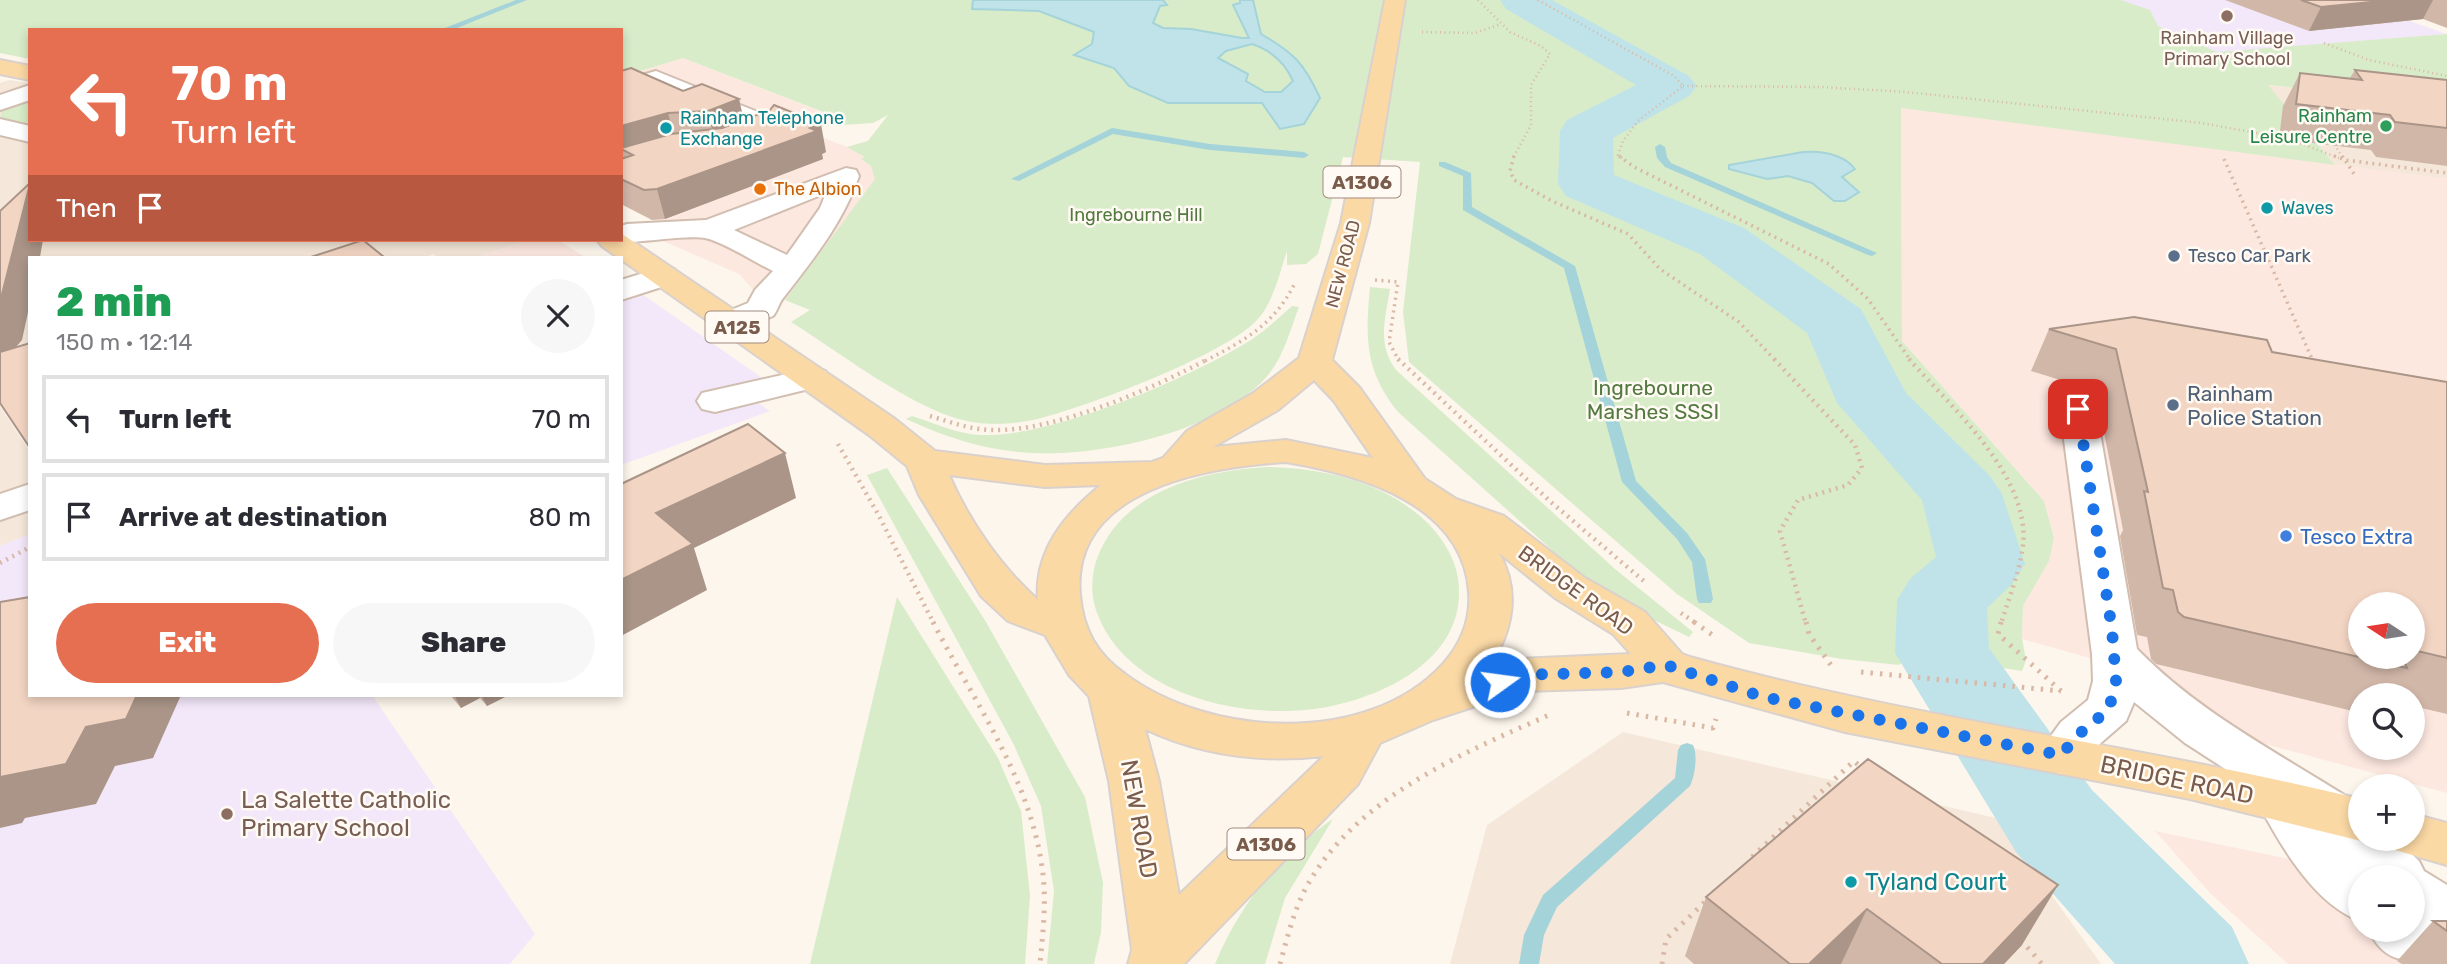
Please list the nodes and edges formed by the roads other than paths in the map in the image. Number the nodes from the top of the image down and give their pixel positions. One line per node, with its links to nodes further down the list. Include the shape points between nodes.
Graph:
1 (1395, 0): 17 (main road, NEW ROAD / A1306, via 1355,223)
2 (0, 67): 3 (main road)
3 (28, 74)
4 (623, 87): 9 (street, via 656,78 766,124 766,130)
5 (28, 93): 6 (street)
6 (0, 103)
7 (0, 127): 8 (street)
8 (28, 134)
9 (719, 149)
10 (710, 229): 11 (street, via 637,230); 13 (street); 13 (street, via 846,176 834,209)
11 (623, 235)
12 (615, 242): 14 (main road, A125)
13 (792, 269): 16 (street, via 761,309)
14 (663, 276): 15 (street); 16 (main road, A125)
15 (623, 290)
16 (730, 322): 18 (main road, A125)
17 (1315, 362): 22 (main road, via 1265,402 1200,439); 23 (main road, via 1347,394)
18 (813, 378): 19 (street); 21 (main road, A125)
19 (716, 401)
20 (2078, 409): 27 (street)
21 (924, 461): 22 (main road, via 1045,476); 26 (main road, A125, via 938,495 996,586 1023,611)
22 (1166, 468): 23 (main road, BRIDGE ROAD, via 1231,453 1286,451 1341,459); 26 (main road, via 1108,499 1074,535 1057,578)
23 (1425, 495): 28 (main road, BRIDGE ROAD, via 1490,525 1570,588 1629,623); 30 (main road, via 1474,541 1492,582 1490,626 1467,669)
24 (28, 497): 25 (street)
25 (0, 508)
26 (1062, 625): 29 (main road, via 1072,648)
27 (2115, 654): 32 (street, via 2116,681 2109,709); 34 (street, via 2144,685 2202,730)
28 (1666, 665): 30 (main road, BRIDGE ROAD, via 1621,672 1519,675); 32 (main road, BRIDGE ROAD, via 1763,697)
29 (1111, 690): 31 (main road, via 1163,719 1227,738 1296,741); 39 (main road, NEW ROAD / A1306, via 1134,781)
30 (1424, 706): 31 (main road)
31 (1362, 731): 39 (main road, NEW ROAD / A1306, via 1341,770)
32 (2061, 755): 33 (main road, BRIDGE ROAD)
33 (2282, 802): 34 (main road, BRIDGE ROAD); 38 (street, via 2301,836)
34 (2346, 816): 37 (street)
35 (2425, 838): 36 (main road)
36 (2447, 844)
37 (2389, 865)
38 (2348, 885)
39 (1158, 957)

